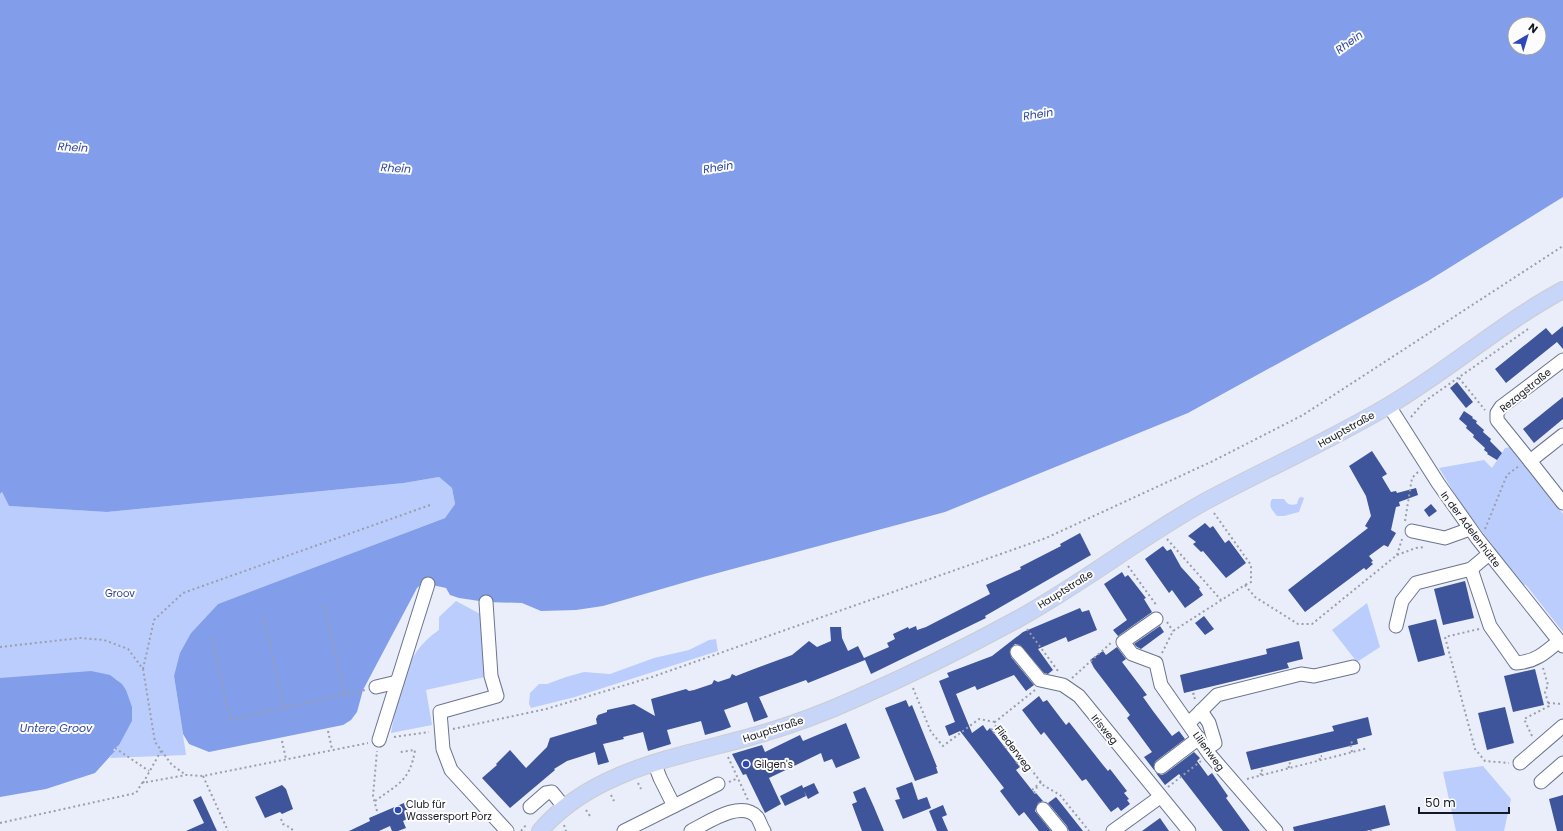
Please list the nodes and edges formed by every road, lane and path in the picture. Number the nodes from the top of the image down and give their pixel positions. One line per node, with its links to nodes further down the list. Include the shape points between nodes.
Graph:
1 (1563, 246): 58 (path, via 1303,415 1213,461 1046,538 652,677 546,709)
2 (1563, 290): 5 (main road, Hauptstraße, via 1534,306)
3 (1563, 360): 6 (street, Rezagstraße, via 1501,407 1497,413)
4 (1459, 378): 6 (path, via 1481,407)
5 (1389, 406): 9 (street, In der Adelenhütte); 10 (main road, Hauptstraße)
6 (1497, 420): 8 (street, Rezagstraße)
7 (1563, 435): 8 (street)
8 (1529, 460): 11 (street, Rezagstraße); 15 (path, via 1507,475 1485,530)
9 (1427, 465): 14 (path, via 1412,478); 15 (street, In der Adelenhütte)
10 (1206, 502): 13 (main road, Hauptstraße); 22 (path, via 1251,565 1250,582)
11 (1563, 504)
12 (430, 505): 40 (path, via 183,593 154,620)
13 (1160, 529): 18 (main road, Hauptstraße); 23 (path)
14 (1406, 530): 15 (street, via 1445,538); 19 (path)
15 (1473, 534): 17 (street, In der Adelenhütte)
16 (1430, 546): 19 (path)
17 (1489, 554): 20 (street); 34 (street, In der Adelenhütte)
18 (1120, 555): 26 (path); 41 (main road, Hauptstraße, via 1019,618)
19 (1397, 555): 22 (path, via 1312,624 1298,624 1255,597)
20 (1471, 569): 29 (street, via 1416,583 1402,601); 30 (street)
21 (428, 584): 42 (street)
22 (1245, 585): 23 (path)
23 (1220, 600): 31 (path)
24 (486, 602): 58 (street, via 491,676 497,696 440,712)
25 (324, 605): 46 (path)
26 (1160, 616): 31 (path); 33 (street)
27 (264, 617): 49 (path)
28 (1024, 625): 43 (path, via 1058,670)
29 (1396, 626)
30 (1490, 626): 37 (street, via 1516,663 1529,662); 85 (path, via 1445,637 1475,749 1485,761)
31 (1173, 631): 38 (path)
32 (212, 638): 49 (path, via 230,720)
33 (1123, 642): 38 (street, via 1132,654); 43 (path, via 1112,641)
34 (1561, 644): 37 (street)
35 (0, 647): 40 (path, via 80,638 104,640 128,649)
36 (1018, 652): 43 (street, via 1040,680)
37 (1540, 656): 47 (path, via 1548,685 1545,692)
38 (1156, 663): 52 (street, Lilienweg, via 1161,685)
39 (1353, 667): 50 (street, via 1314,676 1301,674 1222,693)
40 (144, 669): 72 (path, via 156,742)
41 (908, 675): 51 (path, via 931,732 943,746 979,719); 82 (main road, Hauptstraße, via 816,715 758,734)
42 (397, 682): 44 (street); 61 (street)
43 (1063, 685): 104 (street, Irisweg, via 1079,696)
44 (376, 687): 46 (path)
45 (1038, 688): 51 (path, Fliederweg)
46 (345, 694): 49 (path)
47 (1548, 703): 48 (path); 70 (path, via 1547,708 1524,719)
48 (1563, 704)
49 (284, 708)
50 (1200, 711): 52 (street); 75 (street, via 1209,722 1215,743)
51 (995, 722): 53 (path, Fliederweg)
52 (1189, 723): 60 (street, Lilienweg)
53 (997, 725): 55 (path, Fliederweg); 56 (path)
54 (1563, 726): 70 (street)
55 (1000, 728): 59 (path); 63 (path, Fliederweg)
56 (991, 730)
57 (328, 731): 71 (path)
58 (441, 731): 61 (path); 120 (street, via 443,749 451,770)
59 (993, 733)
60 (1198, 738): 75 (street, Lilienweg); 88 (street)
61 (378, 740): 71 (path); 105 (path, via 373,796)
62 (282, 741): 79 (path)
63 (1010, 742): 65 (path, Fliederweg); 66 (path)
64 (1353, 742): 76 (path, via 1350,743)
65 (1012, 744): 69 (path); 78 (path, Fliederweg)
66 (1004, 746)
67 (115, 748): 91 (path)
68 (1368, 748): 76 (path)
69 (1006, 749)
70 (1537, 749): 85 (street)
71 (332, 750): 79 (path)
72 (161, 751): 91 (path); 92 (path, via 172,765)
73 (400, 752): 105 (path, via 415,750 412,766 400,783)
74 (726, 752): 114 (path)
75 (1208, 752): 98 (street, Lilienweg); 104 (path)
76 (1352, 752): 80 (path)
77 (1322, 756): 80 (path, via 1319,757)
78 (1022, 758): 81 (path, Fliederweg); 84 (path)
79 (286, 759): 93 (path)
80 (1320, 760): 89 (path)
81 (1025, 761): 87 (path); 95 (path, Fliederweg)
82 (654, 762): 108 (street); 110 (main road, Hauptstraße, via 610,781)
83 (1293, 762): 89 (path, via 1288,764)
84 (1016, 763)
85 (1520, 763)
86 (1563, 763): 96 (street)
87 (1019, 766)
88 (1161, 767)
89 (1289, 768): 94 (path)
90 (1264, 770): 94 (path, via 1260,771)
91 (149, 771): 97 (path)
92 (186, 775): 93 (path); 97 (path)
93 (203, 776): 118 (path)
94 (1261, 776): 98 (path)
95 (1041, 782): 100 (path); 126 (path, Fliederweg, via 1060,795)
96 (1541, 782)
97 (142, 783): 116 (path, via 136,794)
98 (1233, 783): 129 (street, Lilienweg)
99 (718, 784): 108 (street)
100 (1038, 785): 101 (path); 103 (path)
101 (1032, 790)
102 (609, 791): 106 (path)
103 (1034, 793)
104 (1159, 796): 127 (street); 128 (street, Irisweg)
105 (375, 801): 112 (path)
106 (614, 801)
107 (584, 806): 113 (path)
108 (674, 806): 122 (street)
109 (530, 807): 110 (street, via 546,793 552,792)
110 (565, 808): 117 (main road, Hauptstraße)
111 (1043, 809): 125 (street)
112 (377, 811)
113 (590, 816)
114 (756, 816): 123 (street, via 746,811 731,811); 124 (street)
115 (281, 819): 119 (path, via 283,824)
116 (0, 823)
117 (534, 827): 121 (path)
118 (228, 831)
119 (293, 831)
120 (507, 831)
121 (521, 831)
122 (624, 831)
123 (691, 831)
124 (764, 831)
125 (1061, 831)
126 (1089, 831)
127 (1113, 831)
128 (1189, 831)
129 (1276, 831)

